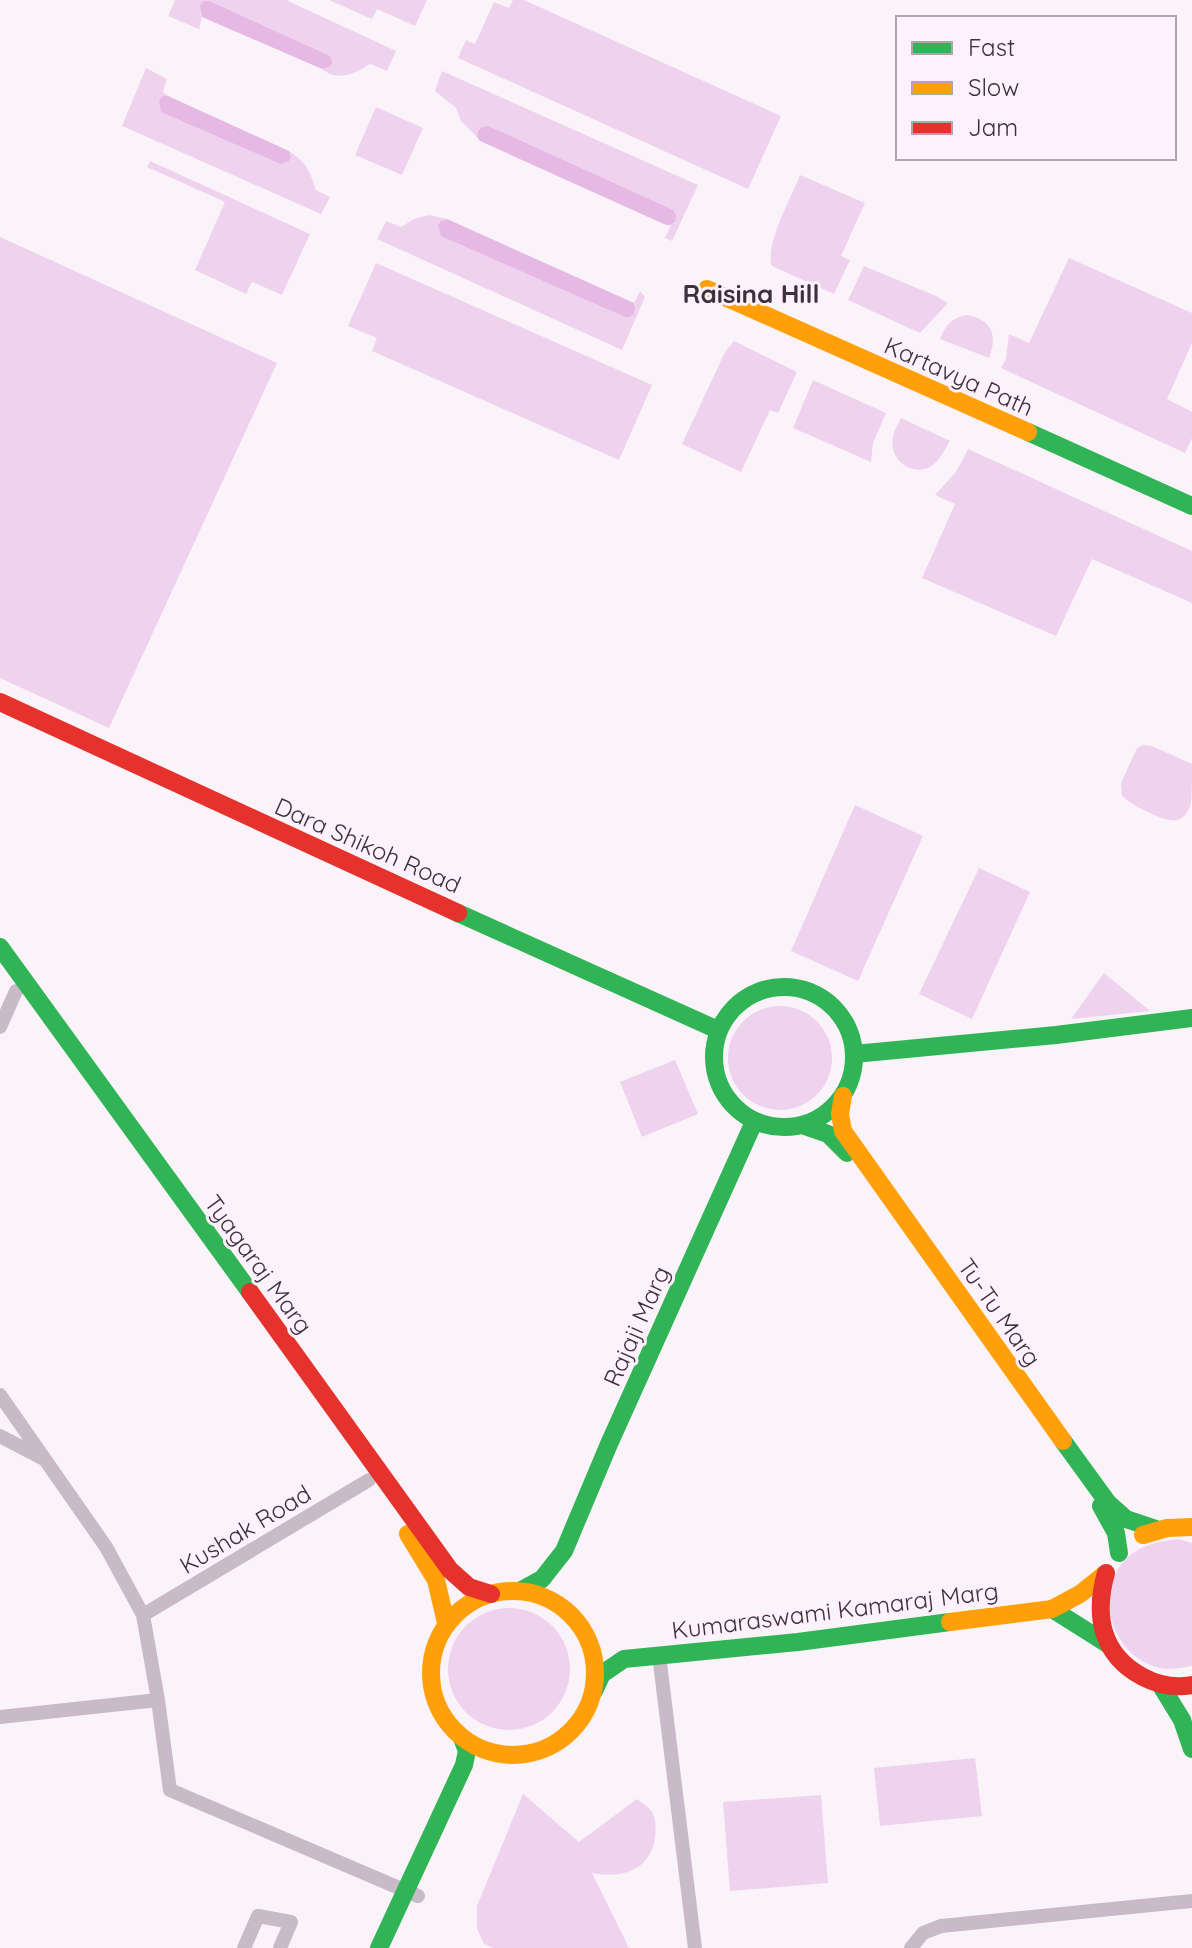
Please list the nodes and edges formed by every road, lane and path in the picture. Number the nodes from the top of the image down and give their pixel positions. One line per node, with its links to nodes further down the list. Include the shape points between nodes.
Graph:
1 (707, 289): 2 (main road, Kartavya Path)
2 (1192, 506)
3 (0, 702): 9 (main road, Dara Shikoh Road)
4 (0, 947): 23 (main road, Tyagaraj Marg)
5 (0, 970): 6 (main road, Tyagaraj Marg)
6 (16, 991): 8 (street); 17 (main road, Tyagaraj Marg)
7 (1192, 1018): 10 (main road)
8 (0, 1027)
9 (718, 1030): 10 (main road, via 742,1000 777,987 796,988 830,1004 847,1020); 12 (main road, via 715,1076 730,1103)
10 (854, 1054): 11 (main road)
11 (843, 1096): 13 (main road, via 818,1119); 19 (main road, Tu-Tu Marg, via 843,1131 998,1351 1108,1503 1126,1519)
12 (754, 1122): 13 (main road, via 779,1128); 20 (main road, Rajaji Marg)
13 (802, 1125): 21 (main road, Tu-Tu Marg, via 822,1129 846,1151 1108,1515)
14 (0, 1395): 16 (street)
15 (0, 1436): 16 (street)
16 (46, 1460): 28 (street, via 106,1547)
17 (369, 1480): 23 (main road, Tyagaraj Marg); 28 (street, Kushak Road)
18 (1188, 1523): 19 (main road)
19 (1156, 1529): 21 (main road)
20 (564, 1551): 24 (main road, Rajaji Marg, via 542,1579); 27 (main road, Rajaji Marg)
21 (1119, 1553): 22 (main road)
22 (1105, 1574): 26 (main road, Kumaraswami Kamaraj Marg); 31 (main road, via 1099,1617)
23 (443, 1575): 25 (main road, Tyagaraj Marg); 29 (main road, Tyagaraj Marg)
24 (520, 1591): 25 (main road); 27 (main road)
25 (491, 1594): 29 (main road)
26 (1052, 1609): 31 (main road); 32 (main road, Kumaraswami Kamaraj Marg)
27 (566, 1611): 30 (main road)
28 (143, 1615): 37 (street)
29 (446, 1623): 39 (main road, via 435,1646 430,1680 440,1712)
30 (589, 1643): 33 (main road); 36 (main road)
31 (1109, 1645): 34 (main road, via 1131,1670)
32 (659, 1655): 33 (main road, Kumaraswami Kamaraj Marg); 48 (street)
33 (624, 1659): 36 (main road, via 602,1674)
34 (1160, 1684): 35 (main road); 40 (main road)
35 (1192, 1685)
36 (594, 1691): 41 (main road, via 582,1719 562,1740 535,1753)
37 (158, 1700): 38 (street); 42 (street, via 170,1790)
38 (0, 1717)
39 (462, 1738): 41 (main road); 42 (main road, via 467,1751 464,1765)
40 (1192, 1749)
41 (499, 1754): 42 (main road, via 474,1773)
42 (412, 1893): 46 (main road); 47 (main road)
43 (1192, 1901): 49 (street, via 941,1926 923,1933)
44 (244, 1948): 45 (street, via 258,1916 291,1922)
45 (280, 1948)
46 (379, 1948)
47 (395, 1948)
48 (695, 1948)
49 (911, 1948)

